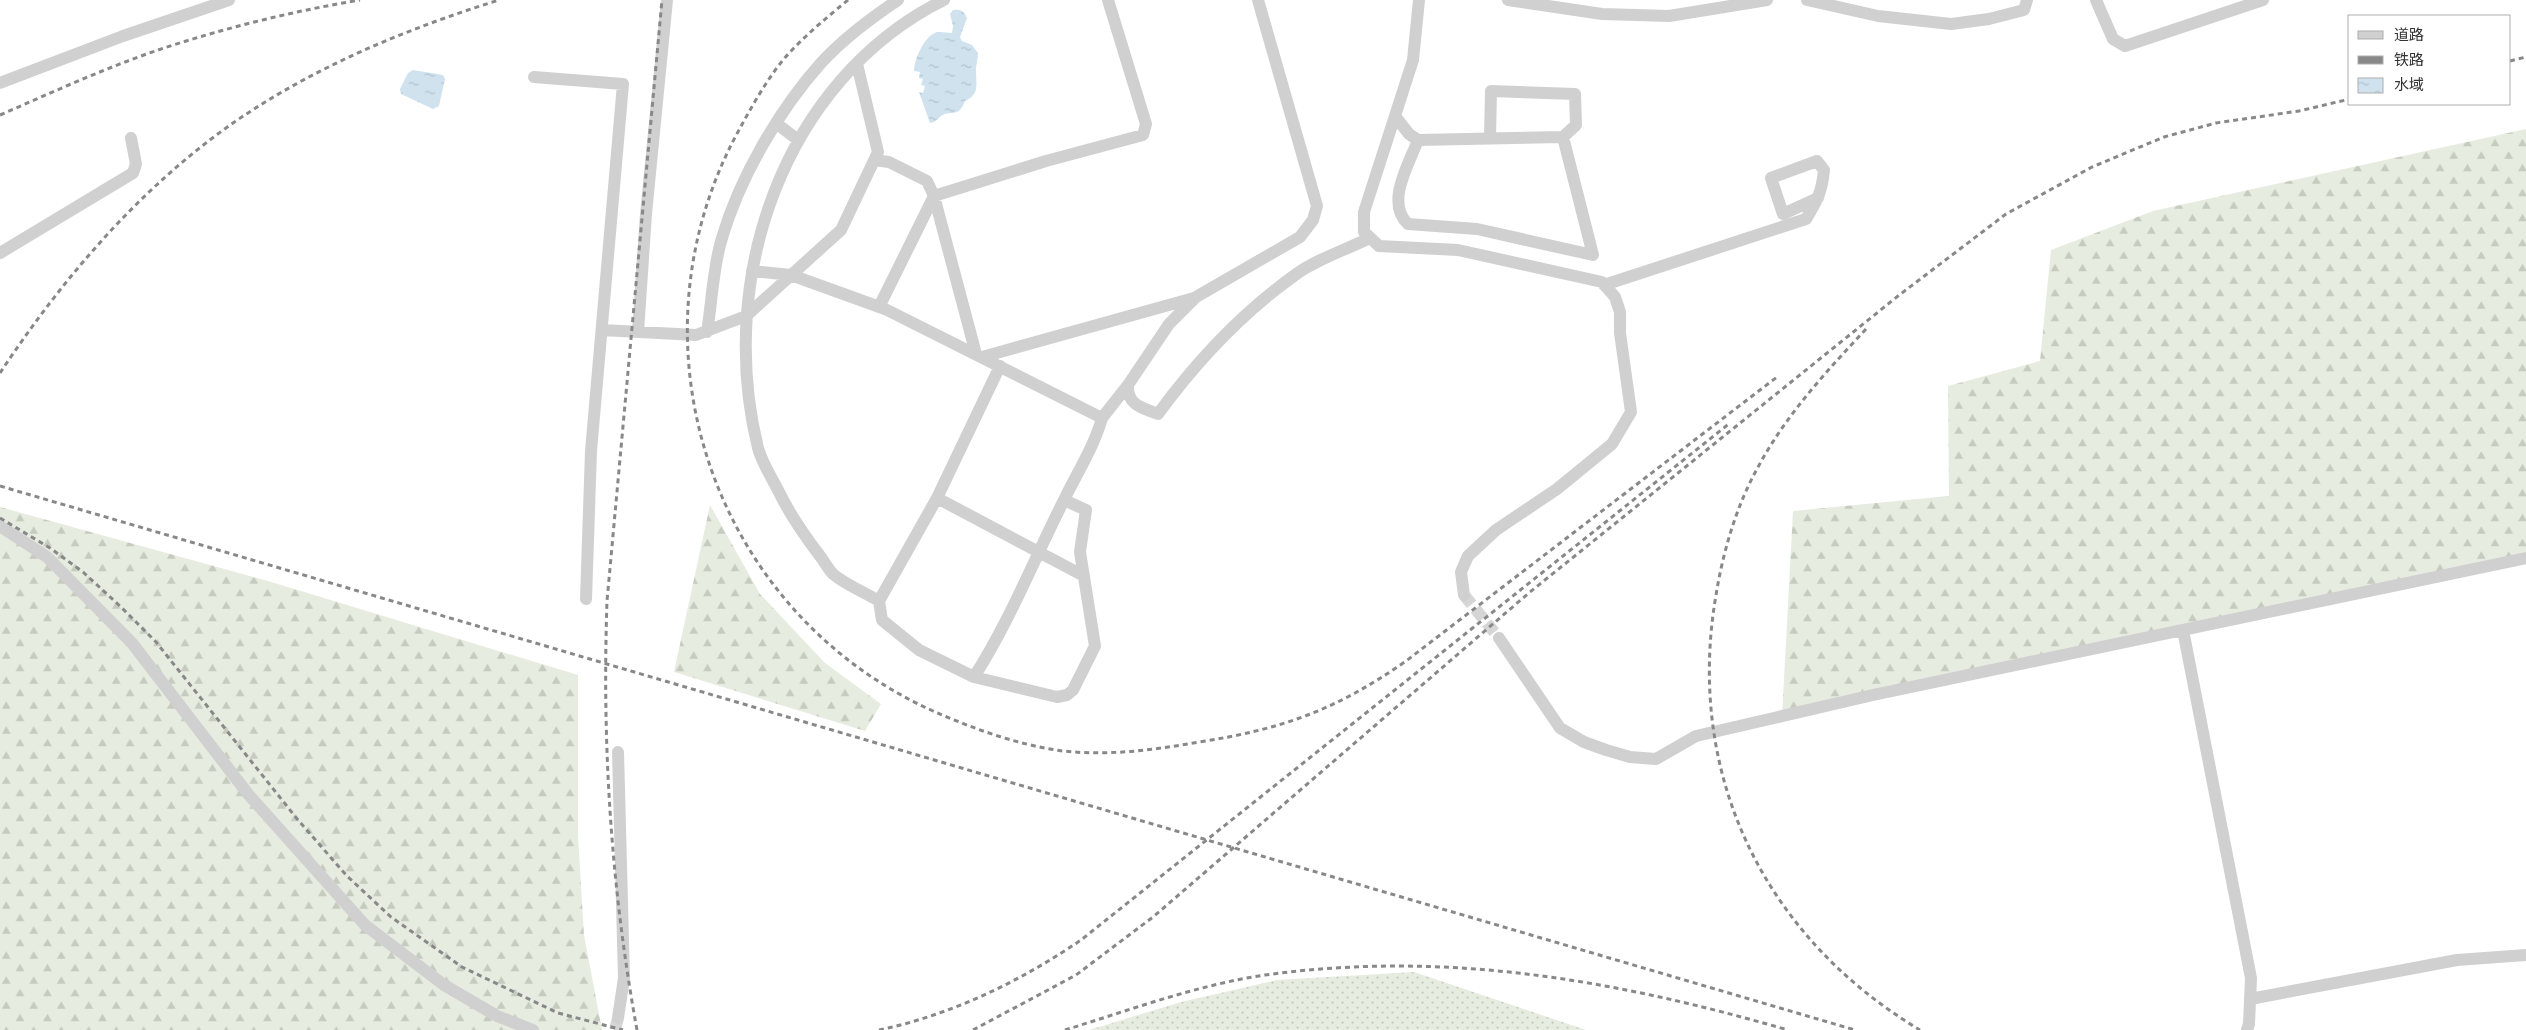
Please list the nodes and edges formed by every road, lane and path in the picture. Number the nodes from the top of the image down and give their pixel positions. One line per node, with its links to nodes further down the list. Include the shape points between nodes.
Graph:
1 (228, 0): 16 (street)
2 (667, 0): 36 (street)
3 (898, 0): 18 (street, via 870,18 821,63)
4 (944, 0): 14 (street, via 884,38)
5 (1108, 0): 25 (street, via 1146,124 1143,135)
6 (1258, 0): 32 (street, via 1317,206 1313,220 1300,237)
7 (1419, 0): 17 (street, via 1413,60)
8 (1508, 0): 9 (street, via 1602,14 1669,16)
9 (1767, 0)
10 (1807, 0): 11 (street, via 1878,16 1951,24 2024,10)
11 (2027, 0)
12 (2096, 0): 13 (street, via 2113,39 2125,46)
13 (2263, 0)
14 (857, 64): 22 (street, via 838,83); 24 (street, via 878,152)
15 (534, 77): 35 (street, via 623,84)
16 (0, 83)
17 (1396, 116): 23 (street, via 1409,134); 27 (street, via 1364,212 1364,232)
18 (776, 123): 22 (street); 37 (street, via 738,193 721,239)
19 (1563, 137): 21 (street); 21 (street, via 1576,125 1575,94 1492,91); 23 (street, via 1593,255 1477,229 1408,224 1402,219 1398,207 1399,190)
20 (131, 138): 28 (street, via 136,164 133,173)
21 (1490, 138): 23 (street)
22 (798, 140): 29 (street, via 772,192)
23 (1418, 140)
24 (874, 160): 25 (street, via 889,162 927,181); 30 (street, via 841,230)
25 (934, 196): 33 (street); 38 (street)
26 (1818, 198): 26 (street, via 1824,170 1817,161 1771,178 1783,214); 31 (street, via 1806,219)
27 (1370, 238): 31 (street, via 1379,246 1458,250 1547,268); 40 (street, via 1296,274 1240,321 1195,366 1158,414 1132,403 1127,396)
28 (0, 253)
29 (752, 271): 30 (street); 34 (street)
30 (791, 276): 33 (street); 34 (street)
31 (1604, 285): 48 (street, via 1615,297 1620,312 1631,412 1612,444 1557,489 1496,530 1468,556 1461,572)
32 (1196, 297): 38 (street); 40 (street, via 1169,324)
33 (879, 307): 38 (street)
34 (746, 316): 37 (street); 50 (street, via 748,392 758,449 790,515 833,574)
35 (602, 330): 36 (street); 49 (street, via 591,451)
36 (638, 332): 37 (street, via 696,335)
37 (707, 332)
38 (979, 356): 39 (street)
39 (1000, 366): 41 (street); 42 (street)
40 (1128, 385): 41 (street)
41 (1102, 418): 43 (street, via 1097,437)
42 (937, 498): 45 (street); 50 (street)
43 (1064, 500): 45 (street); 47 (street, via 1086,510 1080,552)
44 (0, 526): 58 (street, via 47,558 132,643 248,794 365,925 444,985 497,1016)
45 (1039, 552): 47 (street); 53 (street, via 992,650)
46 (2526, 558): 51 (street)
47 (1084, 576): 53 (street, via 1095,646 1073,690 1057,697)
48 (1464, 595)
49 (586, 599)
50 (879, 601): 53 (street, via 882,620 919,650)
51 (2183, 630): 52 (street, via 1696,736 1656,759 1630,757 1606,750 1560,728); 56 (street, via 2251,978)
52 (1499, 638)
53 (974, 677)
54 (618, 752): 57 (street, via 624,978)
55 (2526, 955): 56 (street, via 2457,960)
56 (2250, 999): 59 (street)
57 (618, 1018)
58 (533, 1030)
59 (2247, 1030)

